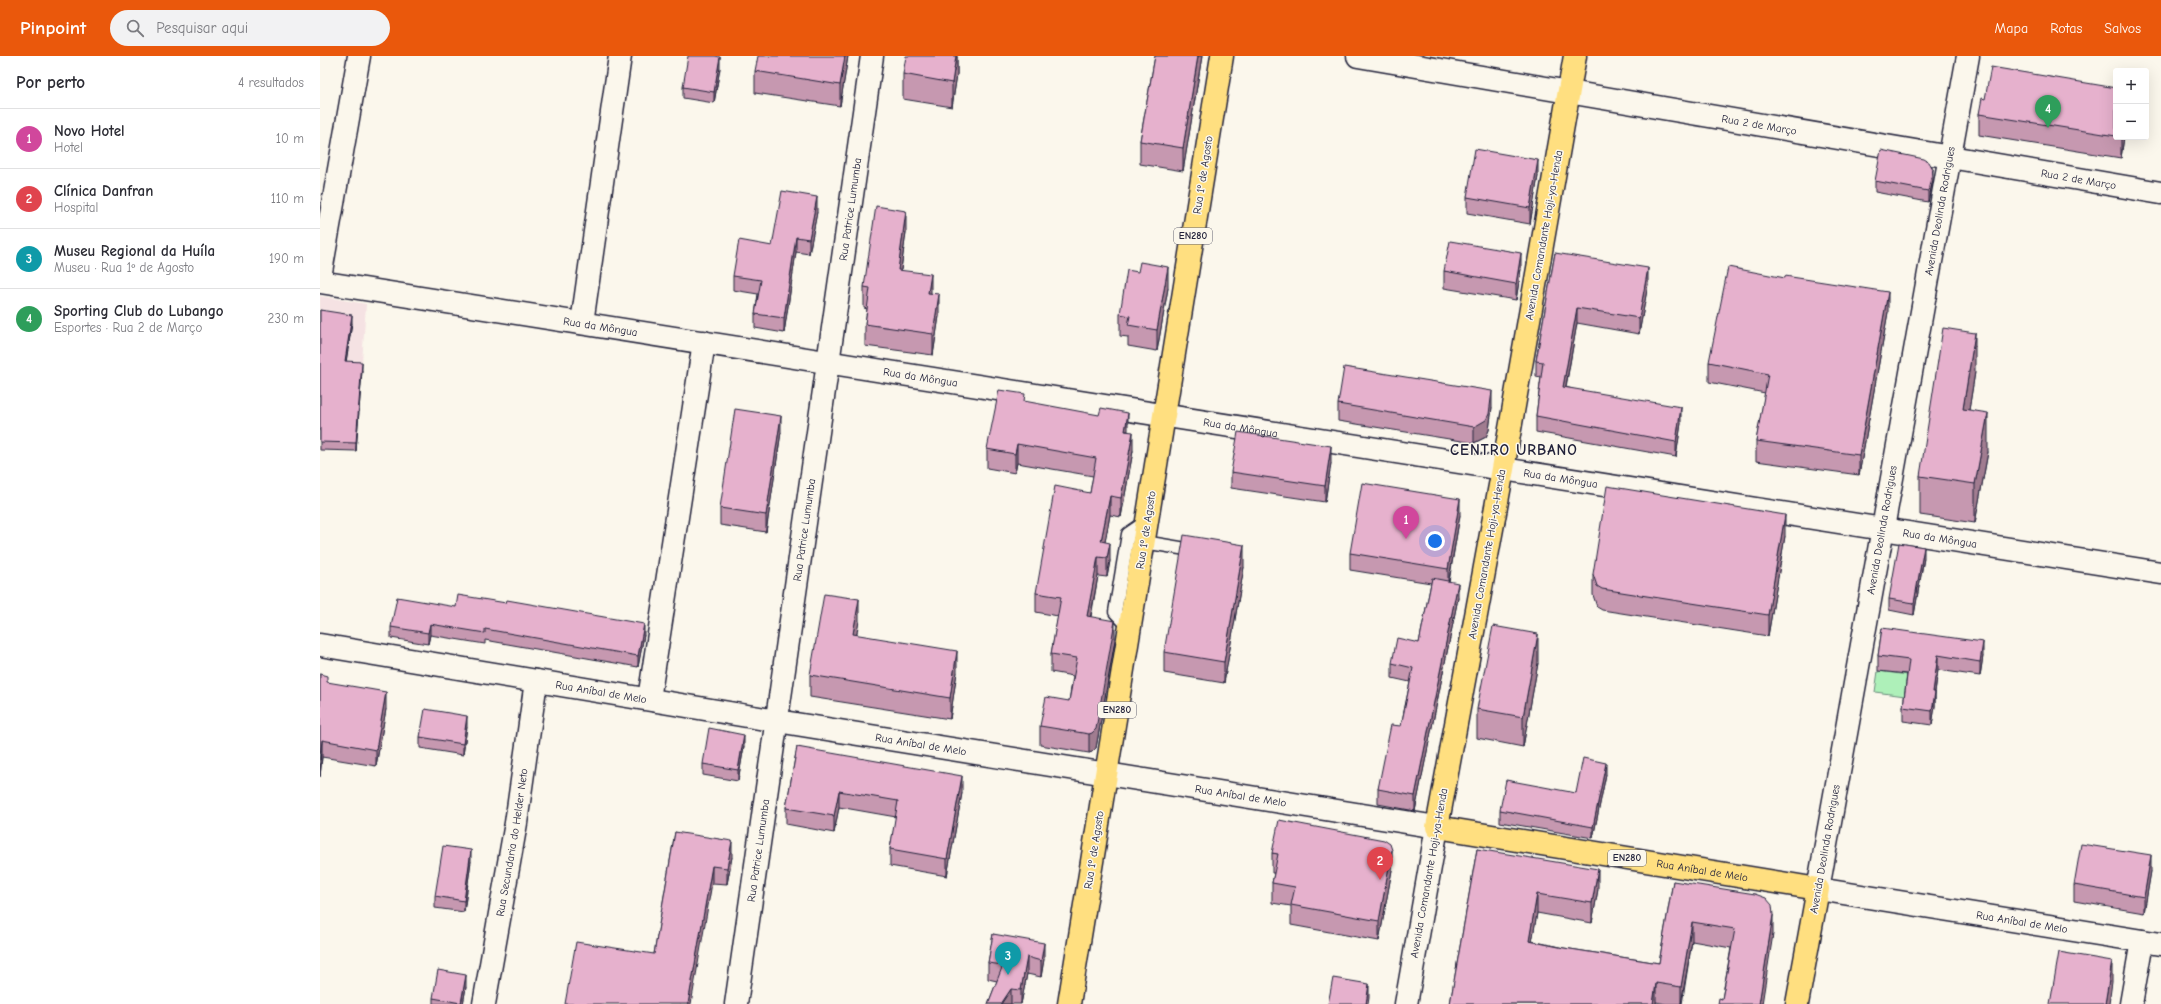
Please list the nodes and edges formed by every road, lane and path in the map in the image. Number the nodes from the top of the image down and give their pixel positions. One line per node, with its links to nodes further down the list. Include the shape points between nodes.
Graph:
1 (359, 56): 11 (street)
2 (620, 56): 13 (street)
3 (872, 56): 15 (street, Rua Patrice Lumumba)
4 (1222, 56): 16 (main road, Rua 1º de Agosto / EN280)
5 (1358, 56): 8 (street, Rua 2 de Março)
6 (1575, 56): 8 (main road, Avenida Comandante Hoji-ya-Henda)
7 (1968, 56): 9 (street, Avenida Deolinda Rodrigues)
8 (1569, 92): 9 (street, Rua 2 de Março); 17 (main road, Avenida Comandante Hoji-ya-Henda)
9 (1950, 157): 10 (street, Rua 2 de Março); 18 (street, Avenida Deolinda Rodrigues)
10 (2161, 192)
11 (320, 277)
12 (320, 282): 13 (street, Rua da Môngua)
13 (582, 323): 14 (street, Rua da Môngua)
14 (704, 342): 15 (street, Rua da Môngua); 24 (street)
15 (828, 362): 16 (street, Rua da Môngua); 25 (street, Rua Patrice Lumumba)
16 (1164, 416): 17 (street, Rua da Môngua); 19 (main road, Rua 1º de Agosto / EN280)
17 (1503, 469): 18 (street, Rua da Môngua); 27 (main road, Avenida Comandante Hoji-ya-Henda)
18 (1883, 529): 21 (street, Rua da Môngua); 28 (street, Avenida Deolinda Rodrigues)
19 (1146, 531): 20 (lane); 26 (main road, Rua 1º de Agosto / EN280)
20 (1208, 553)
21 (2161, 573)
22 (320, 645): 23 (street, Rua Aníbal de Melo)
23 (536, 681): 24 (street, Rua Aníbal de Melo); 30 (street, Rua Secundaria do Helder Neto, via 516,823)
24 (648, 699): 25 (street, Rua Aníbal de Melo)
25 (777, 721): 26 (street, Rua Aníbal de Melo); 31 (street, Rua Patrice Lumumba)
26 (1107, 774): 27 (street, Rua Aníbal de Melo); 32 (main road, Rua 1º de Agosto / EN280)
27 (1437, 827): 28 (main road, Rua Aníbal de Melo / EN280); 33 (street, Avenida Comandante Hoji-ya-Henda)
28 (1818, 889): 29 (street, Rua Aníbal de Melo); 34 (main road, Avenida Deolinda Rodrigues)
29 (2151, 943): 35 (street)
30 (484, 1004)
31 (736, 1004)
32 (1069, 1004)
33 (1406, 1004)
34 (1797, 1004)
35 (2132, 1004)

